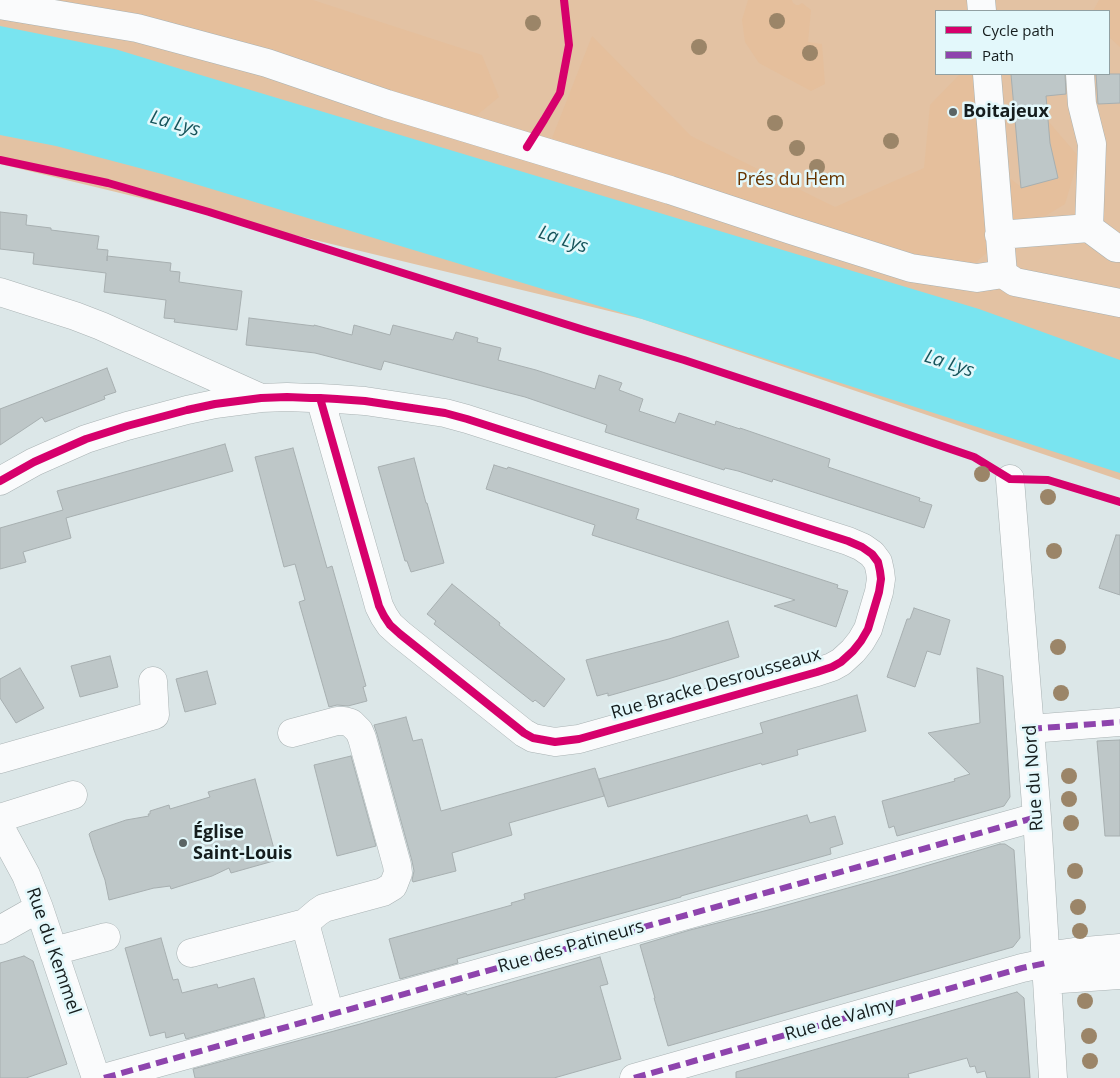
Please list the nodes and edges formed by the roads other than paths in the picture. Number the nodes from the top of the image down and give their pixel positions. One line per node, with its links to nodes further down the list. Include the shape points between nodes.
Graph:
1 (0, 5): 7 (street, via 137,28 267,63 387,104 911,268 977,278)
2 (987, 75): 5 (street)
3 (1080, 75): 4 (street, via 1082,104 1092,144)
4 (1089, 228): 5 (street); 6 (street)
5 (999, 235): 7 (street)
6 (1120, 248)
7 (1003, 274): 9 (street, via 1015,282)
8 (0, 292): 10 (street, Rue Bracke Desrousseaux, via 92,322)
9 (1120, 303)
10 (261, 398): 11 (street, Rue Bracke Desrousseaux); 13 (street, Rue Bracke Desrousseaux, via 196,408 86,439)
11 (320, 398): 11 (street, Rue Bracke Desrousseaux, via 384,616 408,640 533,738 555,742 579,739 817,672 841,662 868,629 881,579 878,562 872,554 848,541 445,413)
12 (1010, 479): 16 (street, Rue du Nord)
13 (0, 481)
14 (153, 681): 18 (street, via 155,715)
15 (1120, 722): 16 (street)
16 (1030, 729): 20 (street, Rue du Nord)
17 (292, 733): 24 (street, via 337,721 351,723 359,731 398,873 388,890 324,908)
18 (0, 759)
19 (73, 795): 21 (street)
20 (1037, 817): 30 (street, Rue du Nord); 32 (street, Rue des Patineurs)
21 (0, 818)
22 (0, 827): 23 (street, Rue du Kemmel, via 26,875)
23 (39, 908): 25 (street); 28 (street, Rue du Kemmel)
24 (305, 923): 29 (street); 32 (street)
25 (0, 930)
26 (106, 936): 28 (street)
27 (1120, 948): 30 (street)
28 (54, 951): 33 (street, Rue du Kemmel)
29 (191, 954)
30 (1046, 966): 31 (street); 35 (street, Rue de Valmy, via 1022,968); 36 (street, Rue du Nord)
31 (1120, 975)
32 (330, 1015): 34 (street, Rue des Patineurs)
33 (96, 1078)
34 (104, 1078)
35 (634, 1078)
36 (1053, 1078)

